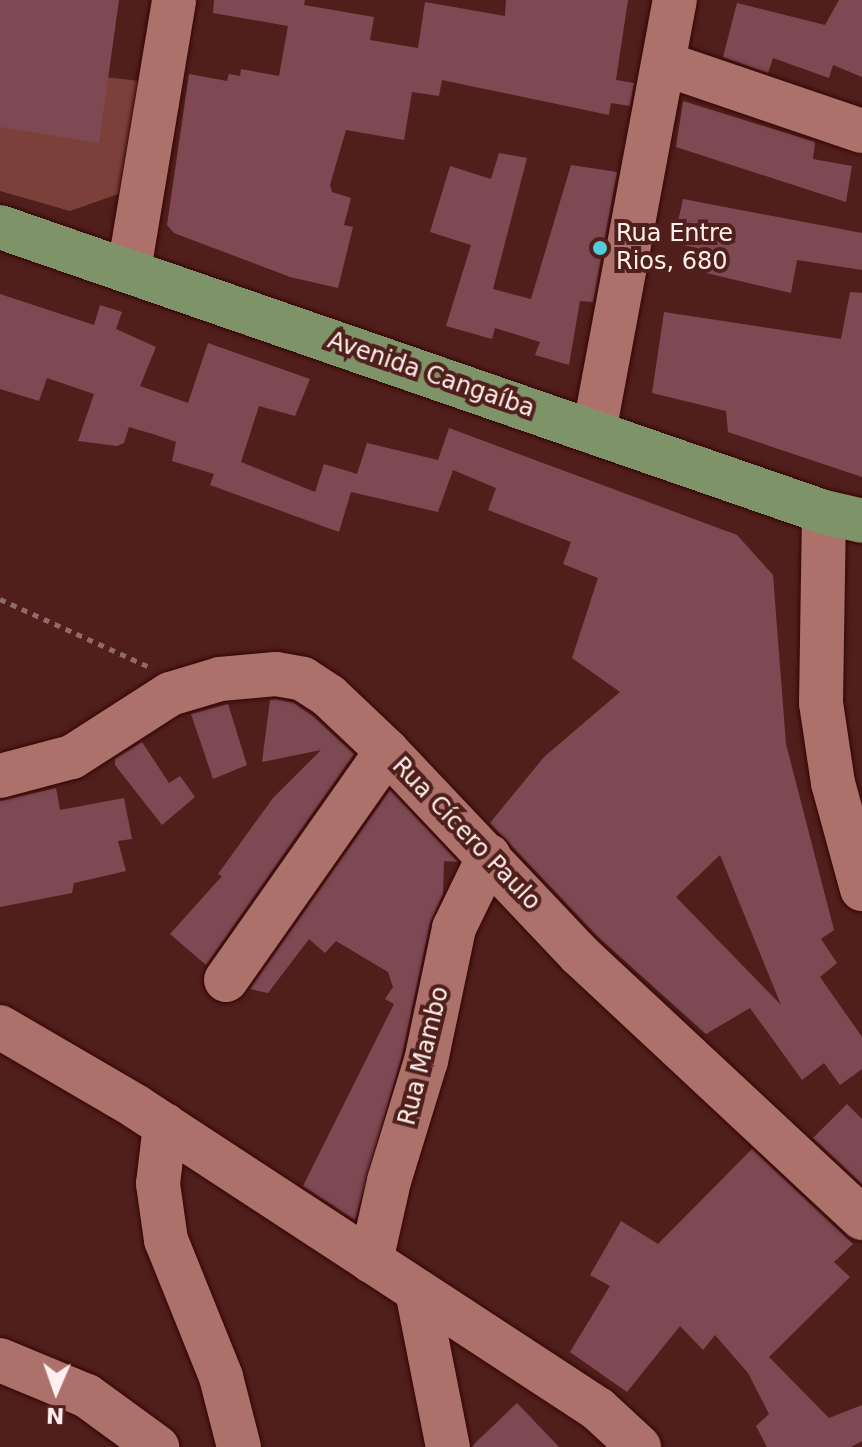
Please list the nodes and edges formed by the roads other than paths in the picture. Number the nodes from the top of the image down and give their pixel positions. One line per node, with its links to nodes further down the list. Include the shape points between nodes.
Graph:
1 (174, 0): 6 (street)
2 (675, 0): 3 (street)
3 (665, 64): 4 (street); 7 (street)
4 (862, 131)
5 (0, 227): 6 (main road, Avenida Cangaíba)
6 (129, 270): 7 (main road, Avenida Cangaíba)
7 (594, 432): 8 (main road, Avenida Cangaíba)
8 (843, 516): 12 (street, via 821,703 833,783)
9 (387, 751): 10 (street, Rua Cícero Paulo, via 329,696 303,679 276,674 170,694 72,757); 11 (street, Rua Cícero Paulo); 13 (street)
10 (0, 776)
11 (489, 856): 16 (street, Rua Cícero Paulo, via 580,955); 17 (street, Rua Mambo, via 454,928 426,1061)
12 (862, 889)
13 (226, 980)
14 (0, 1027): 15 (street)
15 (165, 1125): 17 (street); 21 (street, via 158,1184 166,1240 221,1377)
16 (862, 1218)
17 (371, 1261): 18 (street)
18 (417, 1291): 22 (street); 23 (street, via 598,1409)
19 (0, 1360): 20 (street, via 87,1396)
20 (157, 1447)
21 (239, 1447)
22 (448, 1447)
23 (639, 1447)

